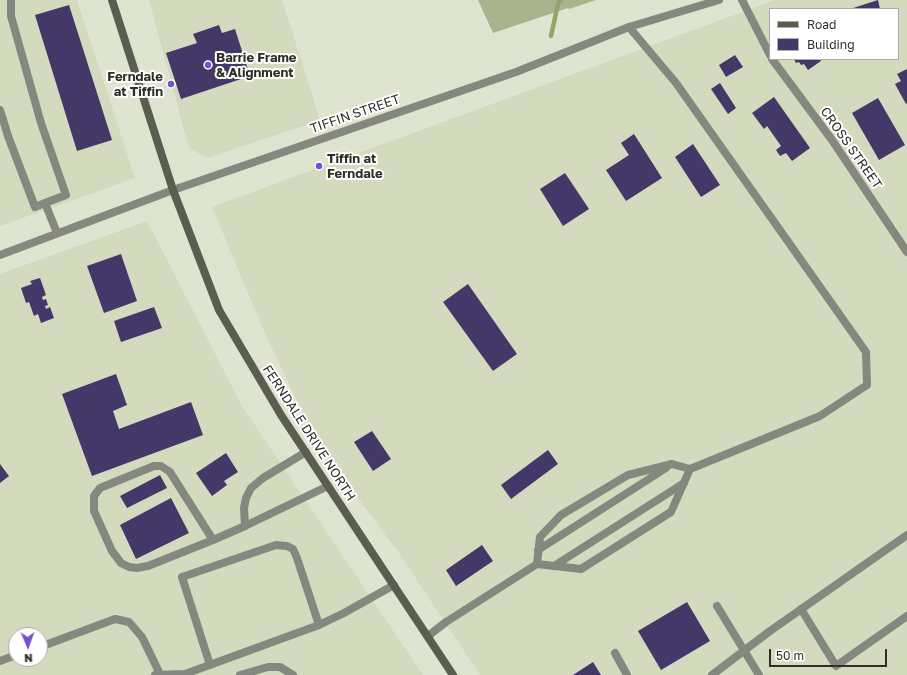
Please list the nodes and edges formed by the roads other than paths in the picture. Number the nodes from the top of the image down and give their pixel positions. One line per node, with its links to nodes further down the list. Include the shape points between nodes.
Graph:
1 (11, 0): 10 (street, via 11,16 41,123 66,195)
2 (112, 0): 9 (main road, FERNDALE DRIVE NORTH)
3 (719, 0): 5 (street, TIFFIN STREET)
4 (742, 0): 6 (street)
5 (629, 27): 9 (street, TIFFIN STREET, via 516,72); 16 (street, via 676,84 866,352 867,386 820,416)
6 (769, 53)
7 (773, 60): 12 (street, CROSS STREET, via 832,140)
8 (0, 110): 10 (street, via 35,207)
9 (173, 190): 11 (street, TIFFIN STREET); 14 (main road, FERNDALE DRIVE NORTH, via 219,310)
10 (45, 203): 11 (street)
11 (57, 233): 13 (street, TIFFIN STREET)
12 (907, 252)
13 (0, 255)
14 (306, 452): 18 (main road, FERNDALE DRIVE NORTH); 19 (street, via 250,488 244,508)
15 (672, 464): 16 (street); 22 (street); 22 (street, via 628,475 561,515 540,537)
16 (690, 468): 17 (street)
17 (684, 483): 24 (street); 24 (street, via 671,512 581,569)
18 (328, 486): 19 (street); 25 (main road, FERNDALE DRIVE NORTH)
19 (245, 526): 21 (street)
20 (907, 535): 27 (street)
21 (213, 540): 21 (street, via 148,566 129,567 121,564 112,551 94,511 94,496 100,488 154,466 161,466 170,472)
22 (538, 550): 23 (street)
23 (537, 564): 24 (street); 30 (street)
24 (554, 566)
25 (394, 585): 29 (street); 30 (main road, FERNDALE DRIVE NORTH)
26 (717, 606): 32 (street)
27 (801, 609): 28 (street, via 836,666); 32 (street)
28 (907, 616)
29 (319, 625): 34 (street); 34 (street, via 297,558 293,549 287,546 276,545 182,577)
30 (428, 636): 38 (main road, FERNDALE DRIVE NORTH)
31 (48, 644): 35 (street, via 115,619 129,622 142,637)
32 (744, 650): 40 (street); 41 (street)
33 (615, 653): 39 (street)
34 (210, 665): 35 (street, via 186,674)
35 (158, 675)
36 (240, 675): 37 (street, via 268,667 280,667)
37 (293, 675)
38 (453, 675)
39 (627, 675)
40 (712, 675)
41 (759, 675)

